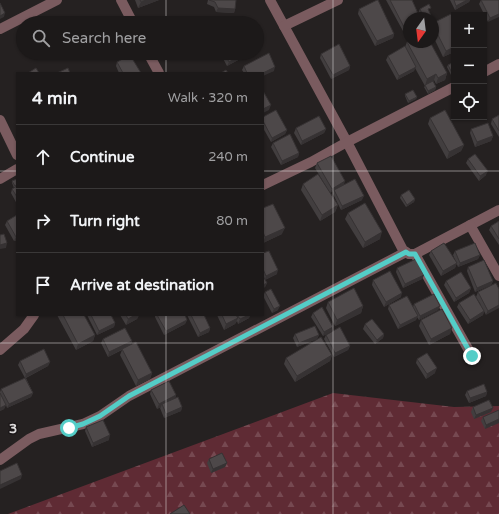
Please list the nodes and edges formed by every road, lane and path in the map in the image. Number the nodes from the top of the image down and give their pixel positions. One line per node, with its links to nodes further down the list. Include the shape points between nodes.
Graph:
1 (57, 0): 5 (street)
2 (121, 0): 6 (street)
3 (270, 0): 8 (street)
4 (338, 0): 8 (street)
5 (26, 16)
6 (129, 16)
7 (16, 21): 9 (street)
8 (284, 26): 16 (street)
9 (0, 29)
10 (152, 60): 13 (street)
11 (499, 64): 12 (street)
12 (487, 70)
13 (158, 72)
14 (451, 89): 16 (street)
15 (0, 120): 17 (street)
16 (347, 142): 20 (street); 23 (street, via 403,250)
17 (16, 153)
18 (16, 169): 19 (street)
19 (0, 179)
20 (264, 185)
21 (499, 210): 22 (street)
22 (470, 225): 23 (street); 24 (street)
23 (411, 253): 27 (street); 28 (street, via 129,396 100,416 83,424 39,434 29,439)
24 (499, 276)
25 (33, 316): 26 (street, via 24,329)
26 (0, 350)
27 (472, 356)
28 (0, 460)

